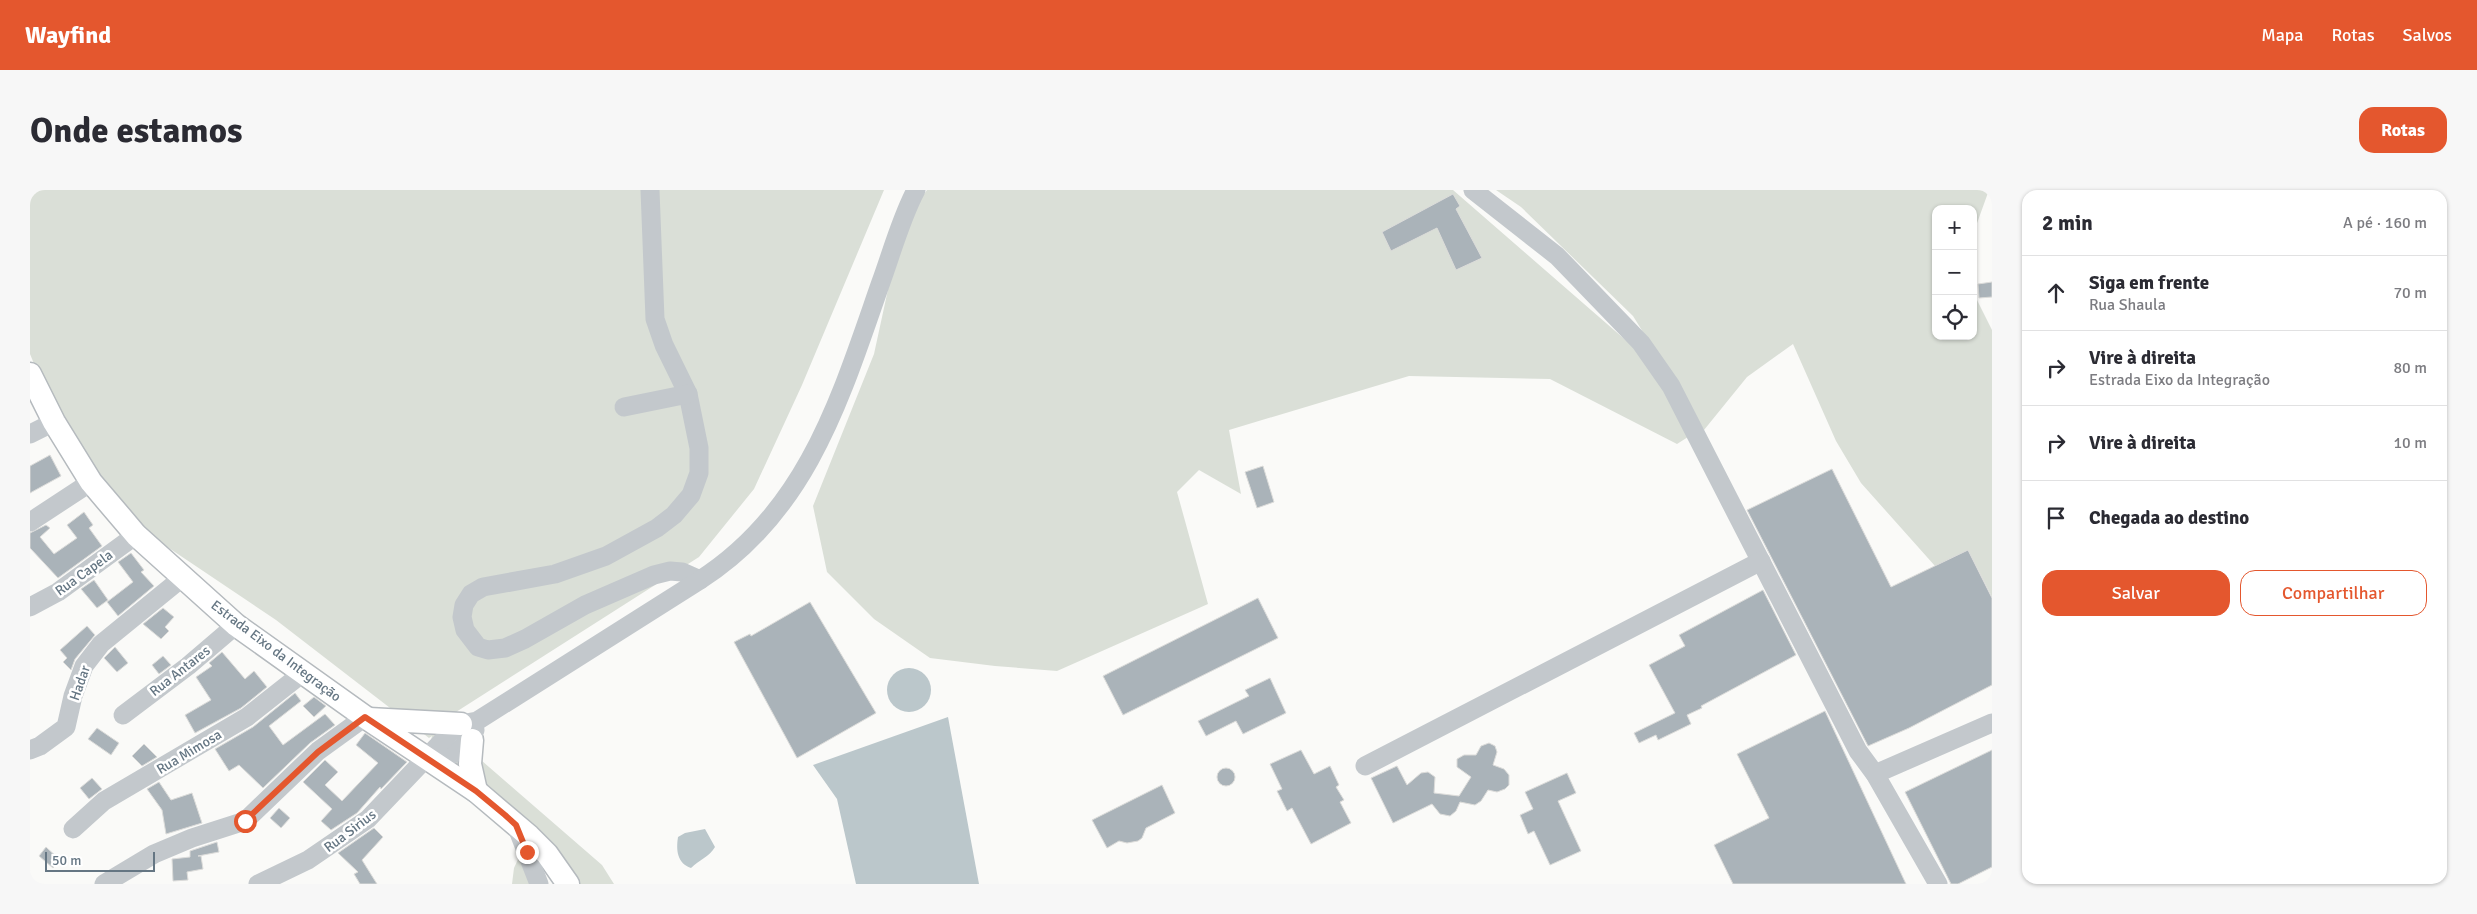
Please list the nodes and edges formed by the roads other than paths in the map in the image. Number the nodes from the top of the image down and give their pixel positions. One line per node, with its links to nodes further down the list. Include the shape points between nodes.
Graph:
1 (650, 190): 5 (street, via 655,319 664,346)
2 (916, 190): 14 (street, Rua Sirius, via 852,366 823,435 792,492 757,535 725,564)
3 (1473, 190): 12 (street, via 1558,256 1641,343 1671,386)
4 (30, 374): 7 (main road, Estrada Eixo da Integração)
5 (688, 394): 6 (street); 14 (street, via 699,448 699,474 691,495 674,515 606,556 577,568 483,587 471,594 464,605 462,617 465,630 478,647 488,650 505,648 585,605 654,575 682,572)
6 (624, 407)
7 (54, 422): 8 (street); 9 (main road, Estrada Eixo da Integração)
8 (30, 434)
9 (91, 482): 10 (street); 11 (main road, Estrada Eixo da Integração)
10 (30, 522)
11 (136, 535): 13 (main road, Estrada Eixo da Integração); 15 (street, Rua Capela, via 58,592)
12 (1762, 561): 24 (street); 25 (street, via 1858,751)
13 (182, 578): 16 (main road, Estrada Eixo da Integração); 22 (street, Hadar, via 89,656 66,727)
14 (700, 580): 21 (street, Rua Sirius)
15 (30, 607)
16 (236, 625): 17 (main road, Estrada Eixo da Integração); 18 (street, Rua Antares)
17 (304, 672): 19 (main road, Estrada Eixo da Integração); 28 (street, Rua Mimosa, via 247,716 104,801)
18 (123, 715)
19 (367, 718): 21 (main road); 23 (main road, Estrada Eixo da Integração); 29 (street, via 318,752 245,821 154,854)
20 (1992, 723): 25 (street)
21 (470, 728): 23 (street, Rua Sirius, via 439,743); 26 (main road, via 470,764)
22 (30, 750)
23 (431, 760): 26 (main road, Estrada Eixo da Integração); 30 (street, Rua Sirius, via 368,819 308,860)
24 (1365, 766)
25 (1875, 774): 33 (street)
26 (476, 791): 27 (main road, Estrada Eixo da Integração)
27 (516, 825): 31 (street); 32 (main road, Estrada Eixo da Integração, via 547,854)
28 (73, 829)
29 (104, 884)
30 (258, 884)
31 (539, 884)
32 (568, 884)
33 (1938, 884)

